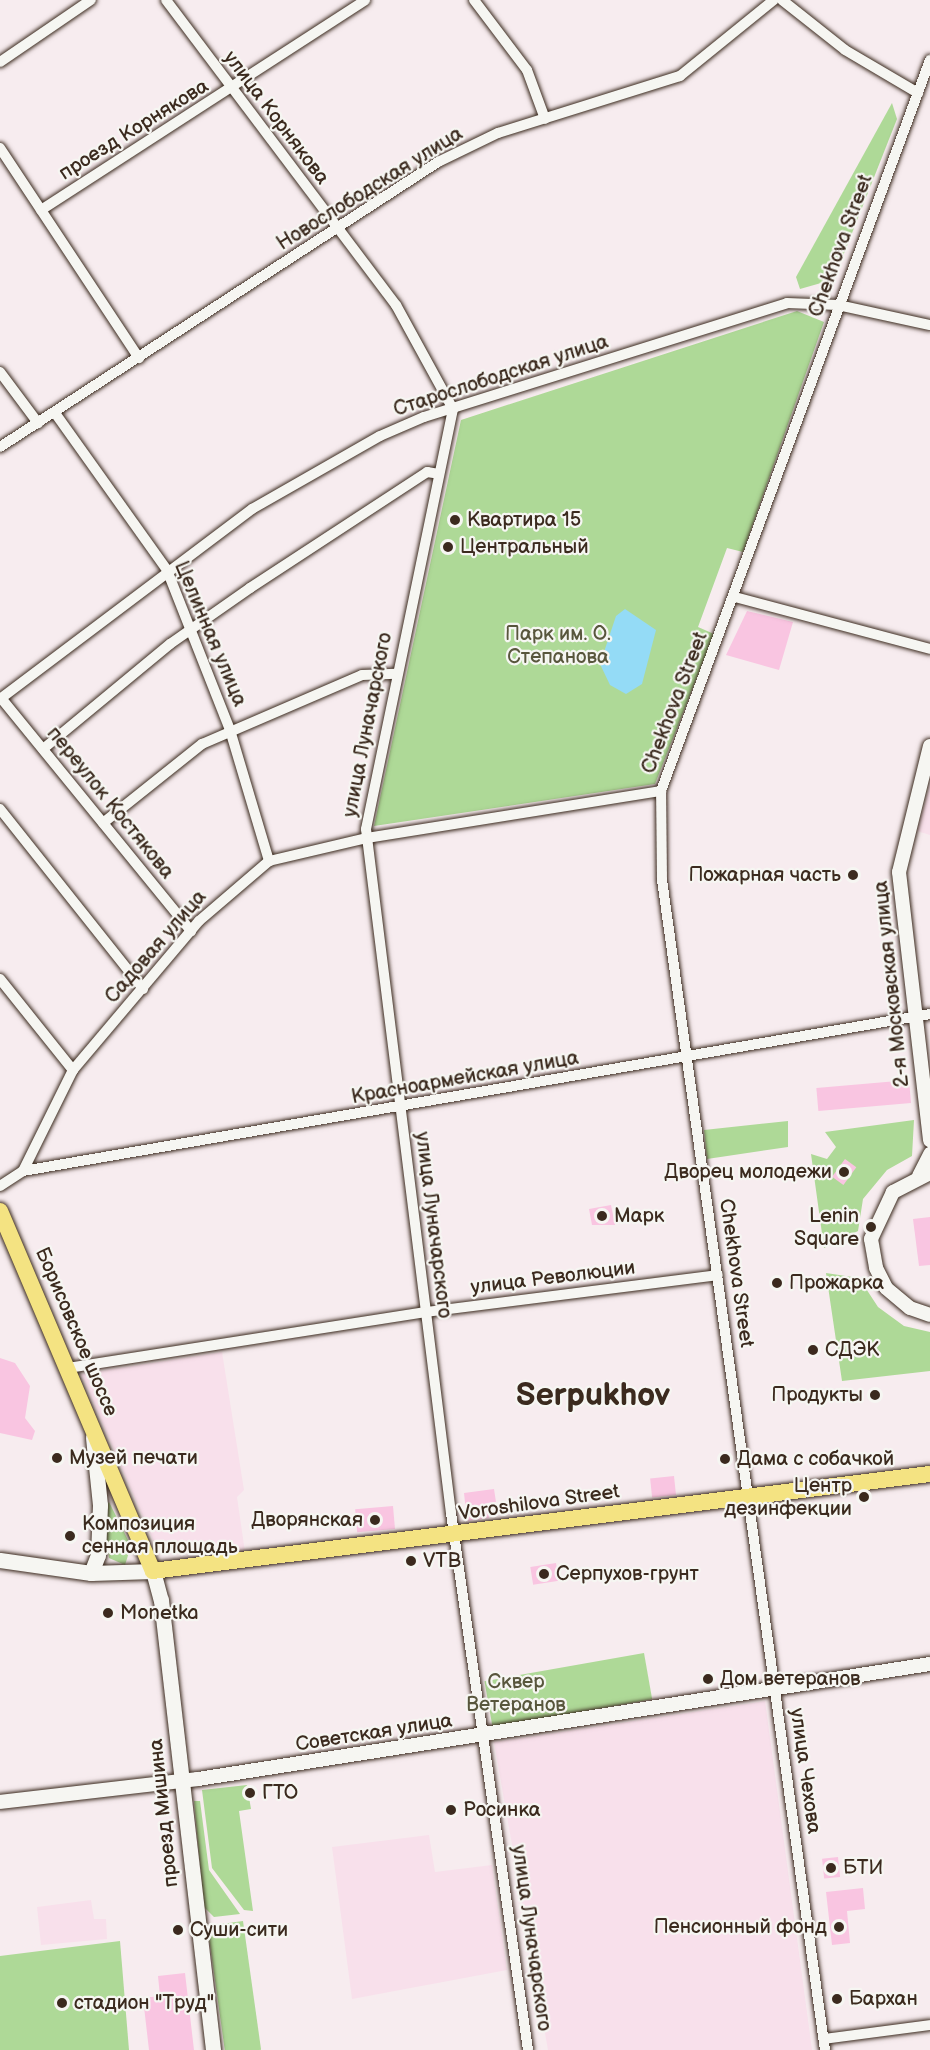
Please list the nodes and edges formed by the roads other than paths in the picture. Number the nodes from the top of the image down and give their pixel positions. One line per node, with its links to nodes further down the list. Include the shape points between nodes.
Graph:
1 (91, 0): 7 (street)
2 (166, 0): 9 (street, улица Корнякова)
3 (366, 0): 9 (street, проезд Корнякова)
4 (474, 0): 11 (street, via 527,70)
5 (774, 0): 11 (street, Новослободская улица, via 680,76)
6 (782, 0): 10 (street, via 845,50)
7 (0, 62)
8 (929, 66): 10 (street, Chekhova Street)
9 (232, 90): 13 (street, проезд Корнякова); 14 (street, улица Корнякова)
10 (918, 93): 15 (street, Chekhova Street)
11 (545, 119): 14 (street, Новослободская улица, via 498,133 438,162)
12 (0, 148): 13 (street)
13 (41, 210): 17 (street)
14 (335, 229): 17 (street, Новослободская улица); 19 (street, улица Корнякова, via 396,305)
15 (838, 305): 16 (street, Старослободская улица); 19 (street, Старослободская улица, via 788,303); 25 (street, Chekhova Street)
16 (930, 325)
17 (139, 358): 20 (street, Новослободская улица)
18 (0, 372): 21 (street)
19 (453, 409): 23 (street, улица Луначарского); 24 (street, Старослободская улица, via 380,436 252,509)
20 (55, 413): 21 (street, Новослободская улица); 24 (street, Целинная улица)
21 (38, 423): 22 (street, Новослободская улица)
22 (0, 447)
23 (439, 474): 26 (street, via 426,472); 28 (street, улица Луначарского)
24 (167, 570): 26 (street, Целинная улица); 29 (street, Старослободская улица)
25 (735, 597): 27 (street); 33 (street, Chekhova Street)
26 (191, 632): 30 (street, Целинная улица); 32 (street)
27 (930, 649)
28 (396, 674): 30 (street, via 362,675); 36 (street, улица Луначарского)
29 (1, 699): 32 (street, переулок Костякова)
30 (230, 730): 35 (street, via 202,744); 37 (street, Целинная улица)
31 (930, 746): 42 (street, 2-я Московская улица, via 898,872)
32 (43, 749): 35 (street, переулок Костякова)
33 (661, 791): 36 (street, Садовая улица); 43 (street, Chekhova Street, via 662,880)
34 (0, 809): 40 (street)
35 (103, 822): 38 (street, переулок Костякова)
36 (367, 838): 37 (street, Садовая улица); 45 (street, улица Луначарского)
37 (268, 861): 38 (street, Садовая улица)
38 (191, 931): 40 (street, Садовая улица)
39 (0, 980): 44 (street)
40 (143, 989): 44 (street, Садовая улица)
41 (930, 1014): 42 (street, Красноармейская улица)
42 (913, 1018): 43 (street, Красноармейская улица); 46 (street, 2-я Московская улица)
43 (686, 1056): 45 (street, Красноармейская улица); 52 (street, Chekhova Street)
44 (73, 1070): 48 (street, Садовая улица)
45 (400, 1108): 48 (street, Красноармейская улица); 53 (street, улица Луначарского)
46 (930, 1140)
47 (930, 1154): 49 (street)
48 (23, 1171): 50 (street)
49 (925, 1175): 54 (street, via 883,1205 871,1239 886,1288 910,1308)
50 (0, 1186)
51 (0, 1210): 55 (main road, Борисовское шоссе)
52 (718, 1275): 53 (street, улица Революции); 58 (street, Chekhova Street)
53 (426, 1312): 55 (street, улица Революции); 61 (street, улица Луначарского)
54 (930, 1315)
55 (68, 1368): 56 (main road, Борисовское шоссе)
56 (91, 1422): 59 (main road, Борисовское шоссе); 60 (main road)
57 (930, 1474): 58 (main road, Voroshilova Street)
58 (749, 1497): 61 (main road, Voroshilova Street); 66 (street, улица Чехова)
59 (126, 1500): 60 (main road, via 110,1497); 63 (main road, Борисовское шоссе)
60 (100, 1505): 64 (main road, via 99,1554)
61 (454, 1535): 63 (main road, Voroshilova Street); 67 (street, улица Луначарского)
62 (0, 1560): 64 (main road)
63 (153, 1571): 64 (main road); 68 (main road, проезд Мишина)
64 (91, 1573)
65 (930, 1664): 66 (street, Советская улица)
66 (775, 1688): 67 (street, Советская улица); 71 (street, улица Чехова)
67 (484, 1736): 68 (street, Советская улица); 73 (street, улица Луначарского)
68 (182, 1781): 69 (street, Советская улица); 72 (main road, проезд Мишина)
69 (0, 1802)
70 (930, 2025): 71 (street)
71 (824, 2045)
72 (213, 2050)
73 (528, 2050)

